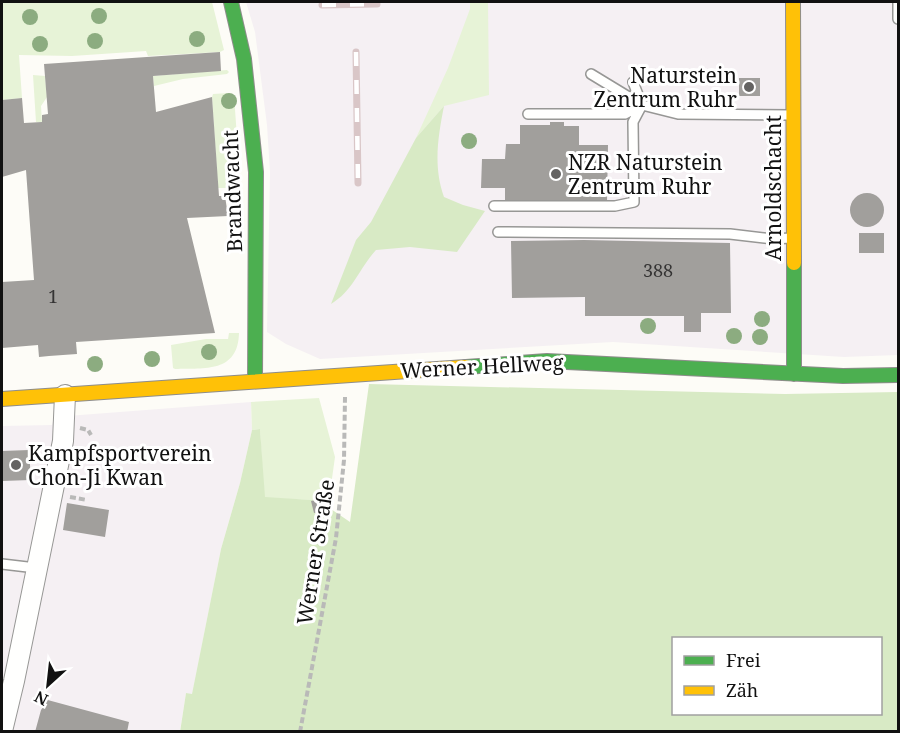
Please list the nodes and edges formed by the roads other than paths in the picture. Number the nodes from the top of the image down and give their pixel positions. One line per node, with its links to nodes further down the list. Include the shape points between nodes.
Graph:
1 (231, 2): 15 (main road, Brandwacht, via 244,58 256,172)
2 (793, 2): 9 (main road, Arnoldschacht)
3 (898, 2): 4 (lane)
4 (898, 19)
5 (591, 74): 7 (lane)
6 (633, 82): 7 (lane)
7 (642, 105): 8 (lane, via 625,114); 9 (lane, via 678,114); 10 (lane, via 633,122 634,202 615,206)
8 (528, 114)
9 (794, 115): 12 (main road, Arnoldschacht)
10 (494, 206)
11 (498, 232): 12 (lane)
12 (794, 238): 13 (main road, Arnoldschacht)
13 (794, 374): 14 (main road, Werner Hellweg); 15 (main road, Werner Hellweg, via 547,361)
14 (898, 375)
15 (255, 381): 16 (main road, Werner Hellweg)
16 (65, 394): 17 (main road, Werner Hellweg); 19 (street, via 63,441)
17 (2, 399)
18 (2, 564): 19 (lane)
19 (36, 568): 20 (street)
20 (2, 731)

